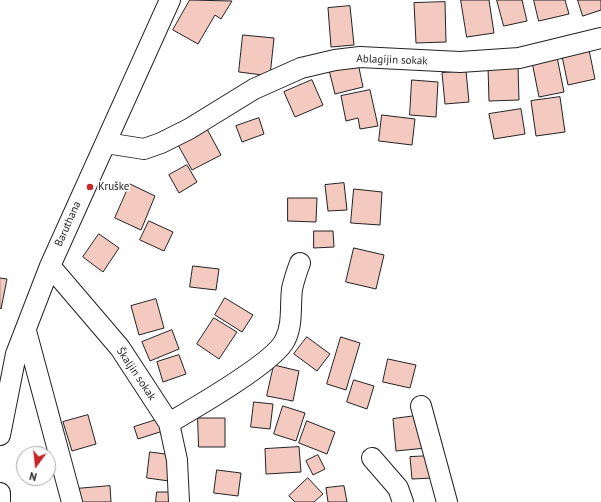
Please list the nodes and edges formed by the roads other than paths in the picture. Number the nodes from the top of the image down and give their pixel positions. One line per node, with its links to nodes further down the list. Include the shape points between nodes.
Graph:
1 (170, 0): 3 (street, Baruthana)
2 (601, 38): 3 (street, Ablagijin sokak, via 519,58 460,62 360,57 335,60 301,68 254,89 161,143 144,149)
3 (106, 143): 5 (street, Baruthana)
4 (300, 263): 8 (street, via 292,289 290,325 277,353)
5 (50, 266): 6 (street, Baruthana); 8 (street, Škaljin sokak, via 120,348)
6 (26, 331): 9 (street, Baruthana, via 16,354); 13 (street)
7 (421, 406): 16 (street)
8 (169, 423): 14 (street, Škaljin sokak, via 177,460)
9 (0, 435)
10 (372, 458): 15 (street, via 398,488)
11 (0, 493): 12 (street)
12 (0, 502)
13 (72, 502)
14 (179, 502)
15 (403, 502)
16 (447, 502)

